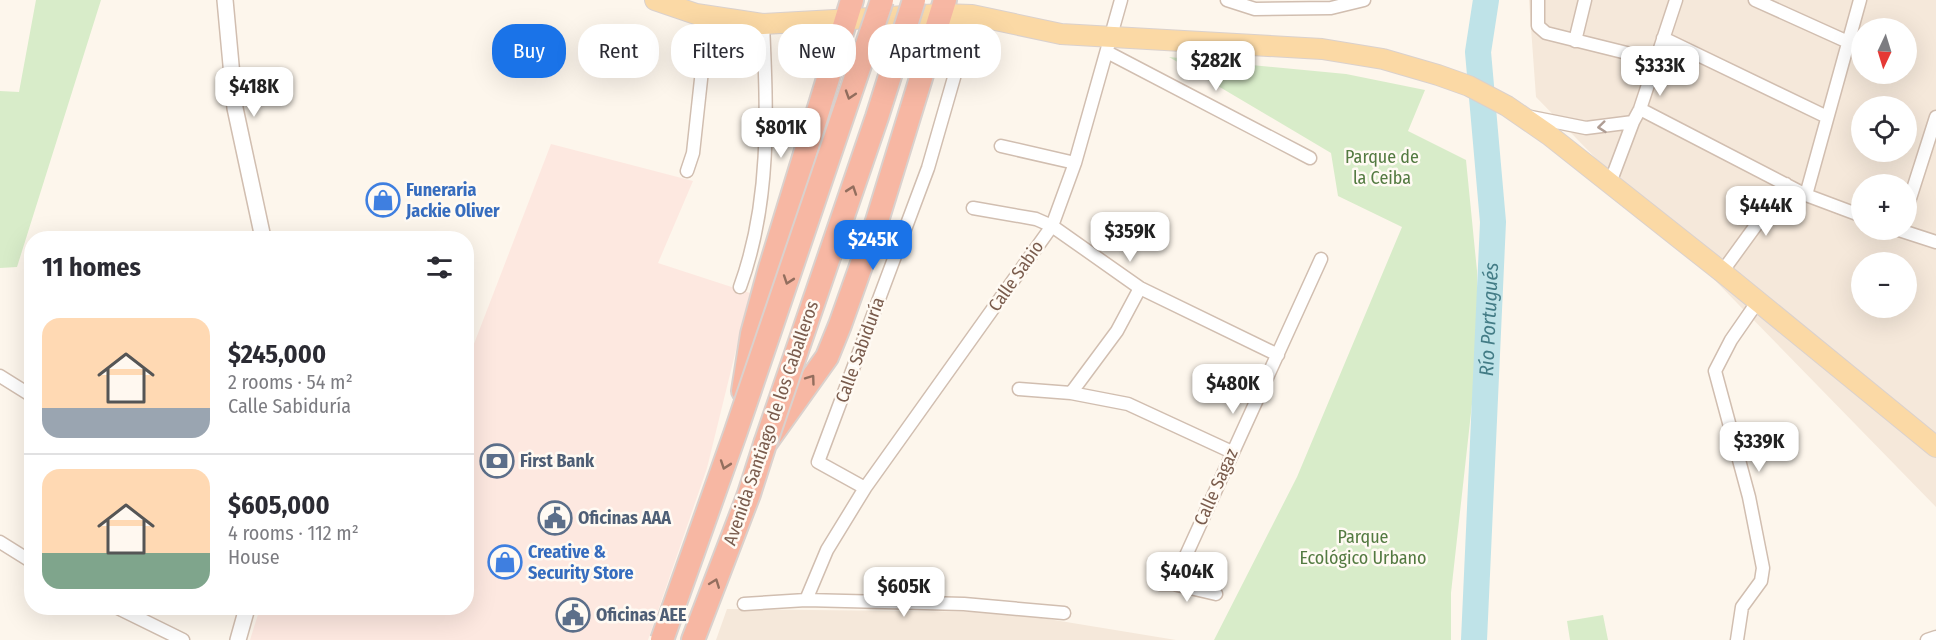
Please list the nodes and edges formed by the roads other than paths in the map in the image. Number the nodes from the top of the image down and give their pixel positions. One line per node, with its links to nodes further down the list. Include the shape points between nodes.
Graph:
1 (225, 0): 41 (street, via 235,108)
2 (655, 0): 13 (main road)
3 (882, 0): 54 (highway, Avenida Santiago de los Caballeros, one-way to 54, bridge)
4 (914, 0): 55 (highway, Avenida Santiago de los Caballeros, one-way to 4, bridge)
5 (1121, 0): 22 (street, Calle Sabio)
6 (1227, 0): 7 (street, via 1255,9 1331,8)
7 (1364, 0)
8 (1538, 0): 20 (street, via 1540,30)
9 (1585, 0): 20 (street)
10 (1676, 0): 19 (street)
11 (1755, 0): 21 (street)
12 (1860, 0): 21 (street)
13 (687, 5): 16 (main road)
14 (944, 7): 15 (main road); 17 (main road); 55 (highway, one-way to 14, bridge, via 827,357 851,297)
15 (849, 10): 18 (main road); 54 (highway, bridge, via 752,334)
16 (708, 15): 18 (main road); 33 (street, via 693,153)
17 (972, 15): 22 (main road); 58 (street, Calle Sabiduría, via 928,168 818,462)
18 (763, 24)
19 (1663, 38): 23 (street); 27 (street)
20 (1575, 41): 23 (street)
21 (1848, 42): 27 (street)
22 (1109, 44): 26 (main road, via 1322,50 1383,59 1468,86); 31 (street); 32 (street, Calle Sabio)
23 (1655, 60): 25 (street)
24 (765, 78): 46 (street, via 765,177 752,255)
25 (1640, 109): 29 (street); 36 (street)
26 (1521, 115): 29 (street, one-way to 26, via 1586,128); 35 (main road)
27 (1827, 117): 37 (street)
28 (1936, 117): 34 (street)
29 (1633, 122): 35 (street)
30 (1001, 146): 32 (street)
31 (1310, 158)
32 (1076, 163): 40 (street, Calle Sabio)
33 (687, 171)
34 (1917, 177)
35 (1610, 183): 45 (main road)
36 (1786, 184): 37 (street); 45 (street)
37 (1806, 195): 39 (street)
38 (973, 208): 40 (street, via 1036,219)
39 (1851, 212)
40 (1052, 226): 47 (street); 58 (street, Calle Sabio)
41 (261, 231)
42 (1917, 236): 43 (street)
43 (1936, 242)
44 (1322, 259): 49 (street, Calle Sagaz)
45 (1722, 272): 48 (main road)
46 (740, 287)
47 (1140, 288): 49 (street); 53 (street, via 1117,331)
48 (1758, 301): 56 (main road); 72 (street, via 1715,371 1749,497 1763,567 1761,580 1742,606)
49 (1278, 355): 57 (street, Calle Sagaz)
50 (0, 376): 52 (street)
51 (1019, 389): 53 (street)
52 (24, 391)
53 (1071, 393): 57 (street, via 1128,405)
54 (735, 434): 71 (highway, Avenida Santiago de los Caballeros, one-way to 71, bridge)
55 (765, 444): 68 (highway, Avenida Santiago de los Caballeros, one-way to 55)
56 (1936, 447)
57 (1232, 452): 61 (street, Calle Sagaz, via 1166,584)
58 (865, 488): 62 (street, Calle Sabio, via 827,550)
59 (0, 542): 60 (street)
60 (24, 557)
61 (1216, 594)
62 (806, 600): 63 (street); 64 (street, via 964,604)
63 (744, 604)
64 (1064, 613)
65 (132, 615): 69 (street)
66 (245, 615): 70 (street)
67 (1936, 637): 73 (street)
68 (694, 639)
69 (183, 640)
70 (238, 640)
71 (662, 640)
72 (1737, 640)
73 (1926, 640)

